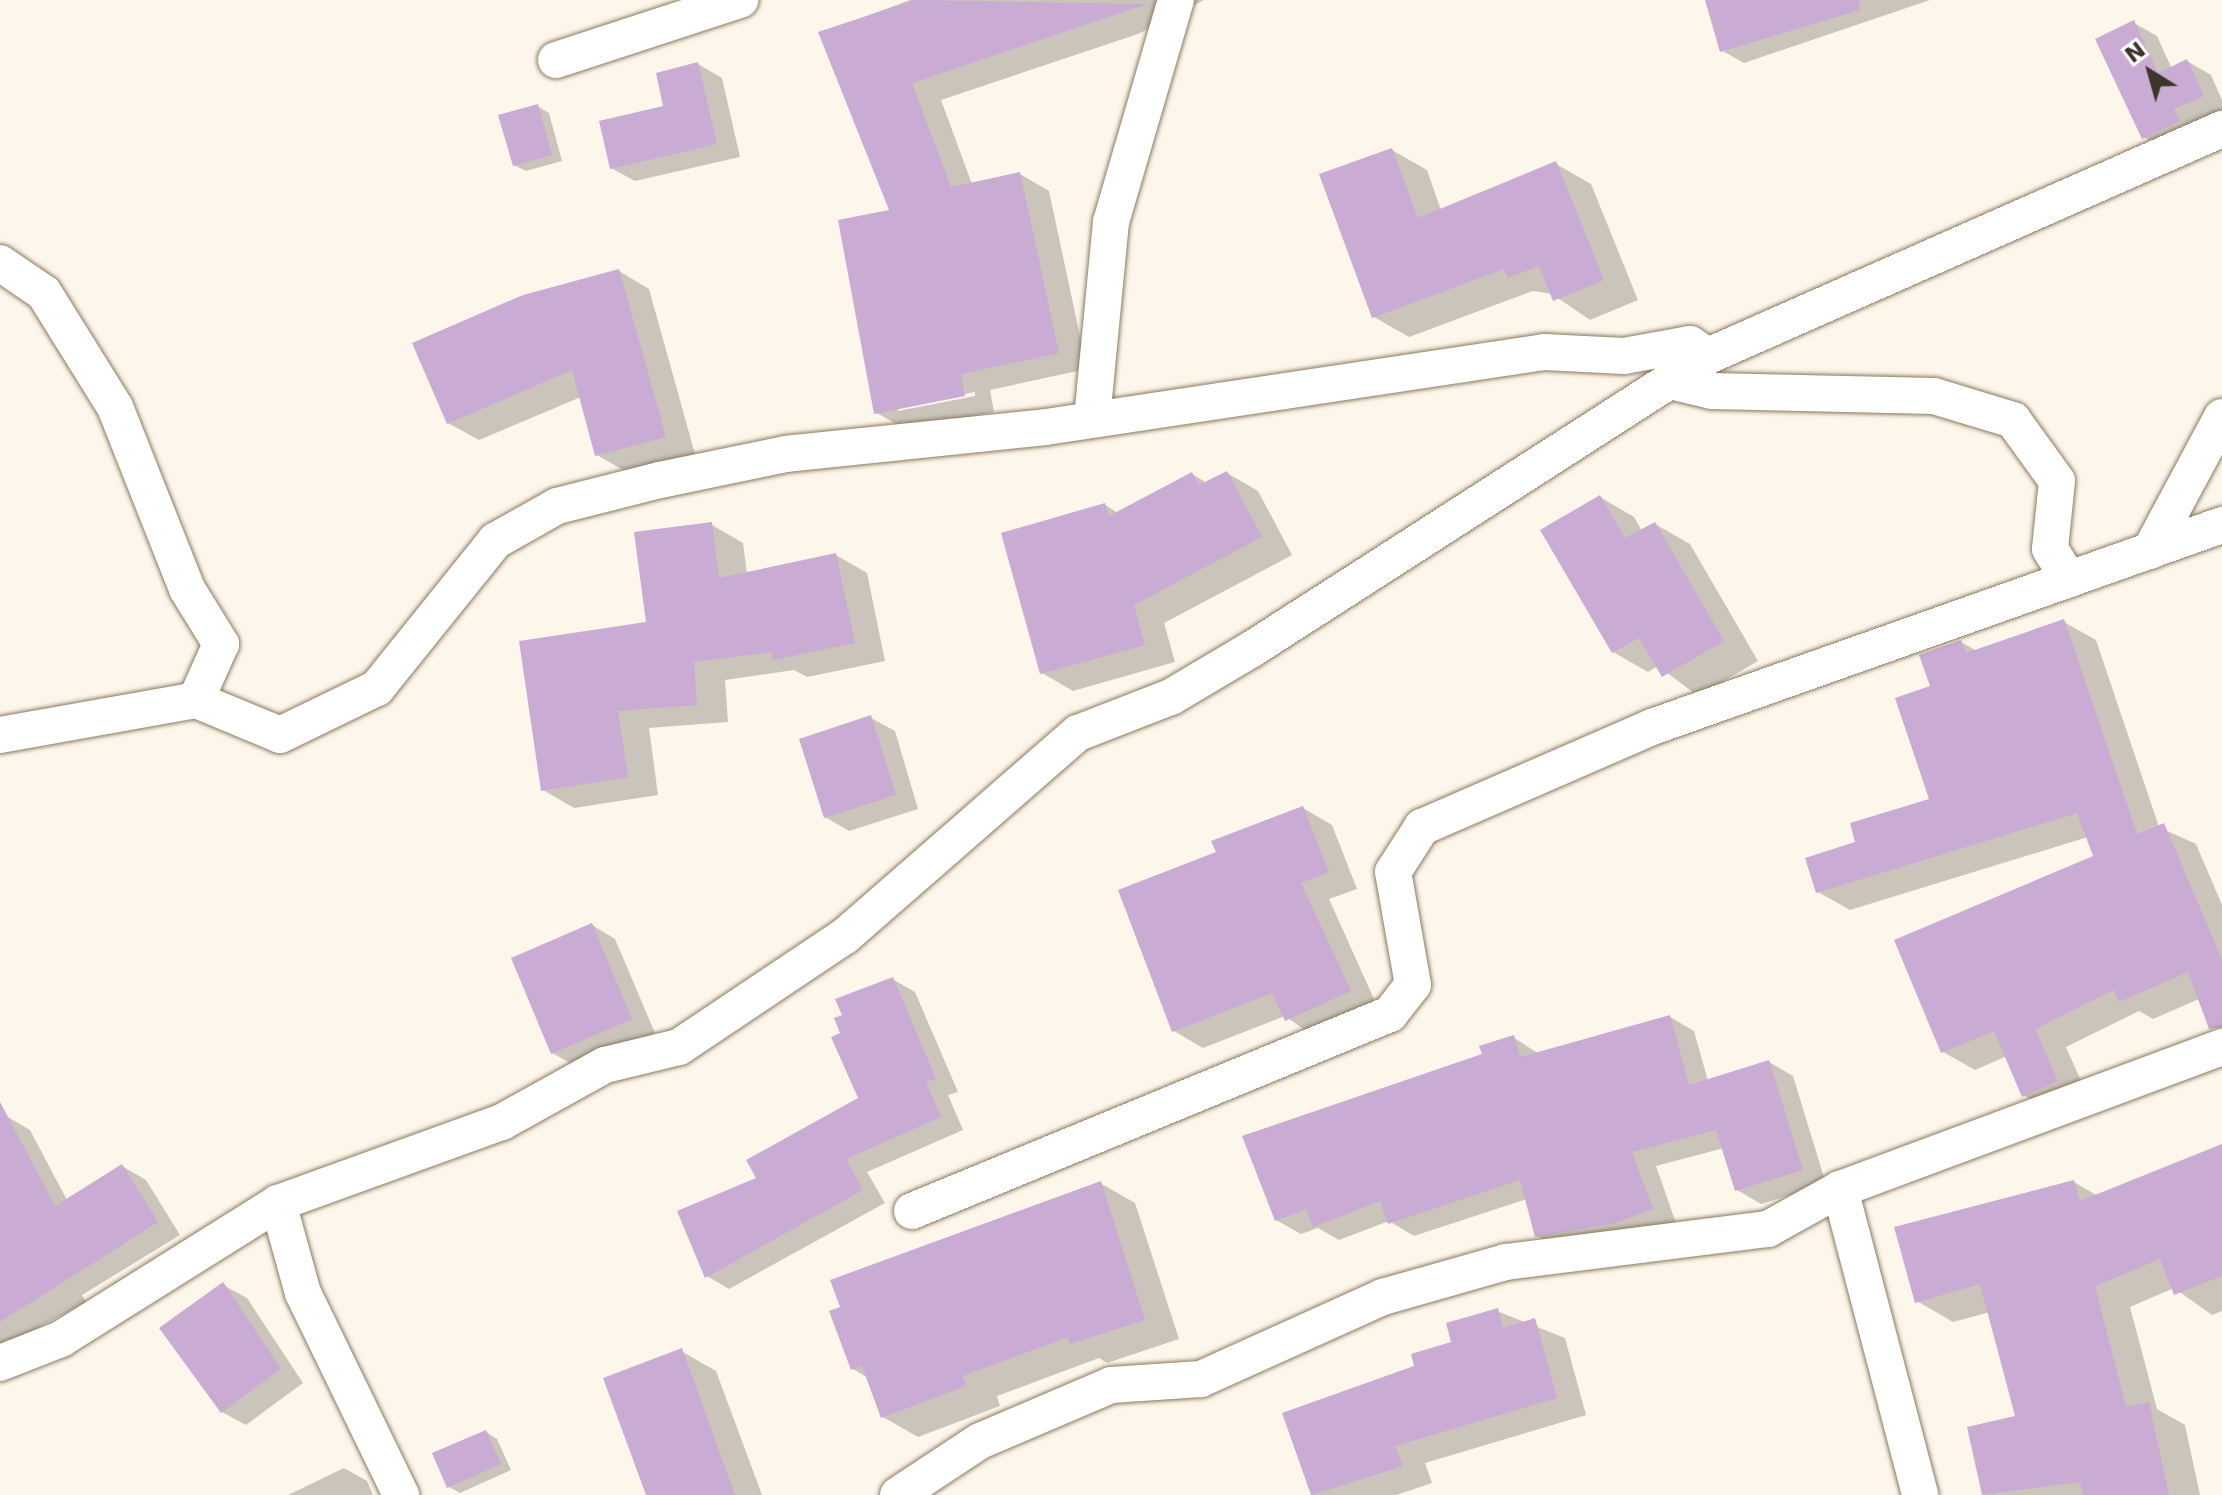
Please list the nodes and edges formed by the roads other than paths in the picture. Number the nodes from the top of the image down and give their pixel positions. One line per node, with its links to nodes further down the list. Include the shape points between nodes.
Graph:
1 (740, 0): 3 (street)
2 (1176, 0): 9 (street, via 1111,222)
3 (556, 60)
4 (2222, 129): 6 (street)
5 (0, 263): 13 (street, via 44,293 115,407 187,589 221,644)
6 (1708, 356): 7 (street); 9 (street, via 1690,344 1624,356 1544,352)
7 (1670, 381): 12 (street, via 1712,391 1934,396 2013,420 2057,481 2050,549); 17 (street, via 1171,697 1078,733 845,936 679,1047 605,1065 502,1122)
8 (2222, 417): 11 (street)
9 (1092, 419): 13 (street, via 785,454 557,506 495,541 377,688 280,735)
10 (2222, 525): 11 (street)
11 (2150, 551): 12 (street)
12 (2069, 579): 18 (street, via 1652,727 1422,827 1393,872 1413,985 1390,1014)
13 (196, 700): 14 (street)
14 (0, 735)
15 (2222, 1047): 16 (street)
16 (1840, 1189): 21 (street, via 1768,1229 1506,1262 1383,1297 1201,1379 1111,1385 980,1441); 22 (street)
17 (278, 1203): 19 (street, via 61,1339); 20 (street, via 303,1293)
18 (912, 1211)
19 (0, 1363)
20 (401, 1495)
21 (898, 1495)
22 (1920, 1495)

